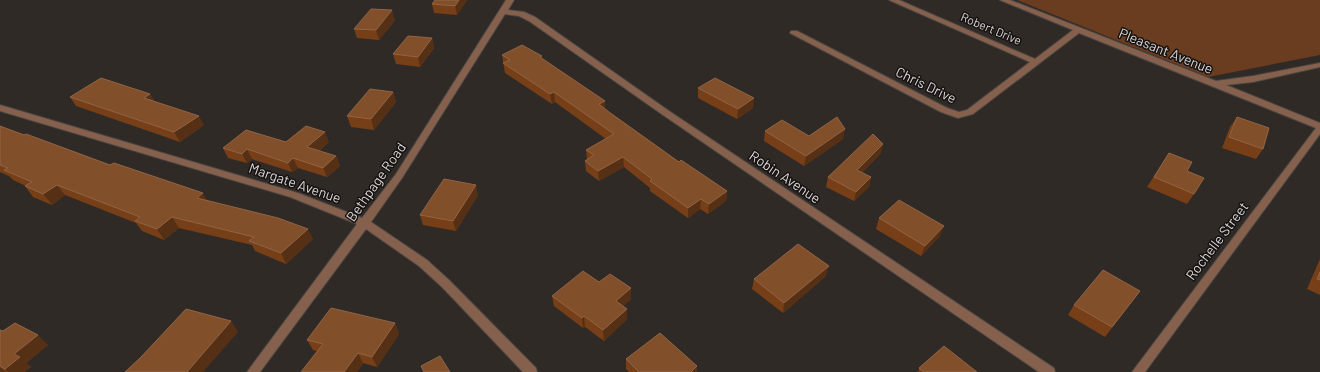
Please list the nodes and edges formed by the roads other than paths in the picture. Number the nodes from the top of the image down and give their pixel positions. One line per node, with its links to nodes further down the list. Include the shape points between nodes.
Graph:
1 (510, 0): 4 (street, Bethpage Road)
2 (893, 0): 7 (street, Robert Drive)
3 (1004, 0): 5 (street, Pleasant Avenue)
4 (503, 11): 12 (street, Bethpage Road, via 399,176); 15 (street, Robin Avenue, via 532,19 666,113)
5 (1078, 30): 7 (street, Chris Drive); 9 (street, Pleasant Avenue)
6 (794, 34): 7 (street, Chris Drive, via 958,115 970,112)
7 (1036, 62)
8 (1320, 65): 9 (street)
9 (1214, 84): 11 (street, Pleasant Avenue)
10 (0, 108): 12 (street, Margate Avenue, via 294,195)
11 (1320, 127): 16 (street, Rochelle Street)
12 (365, 223): 13 (street, Bethpage Road); 14 (street, Margate Avenue, via 424,263)
13 (253, 372)
14 (531, 372)
15 (1049, 372)
16 (1138, 372)

